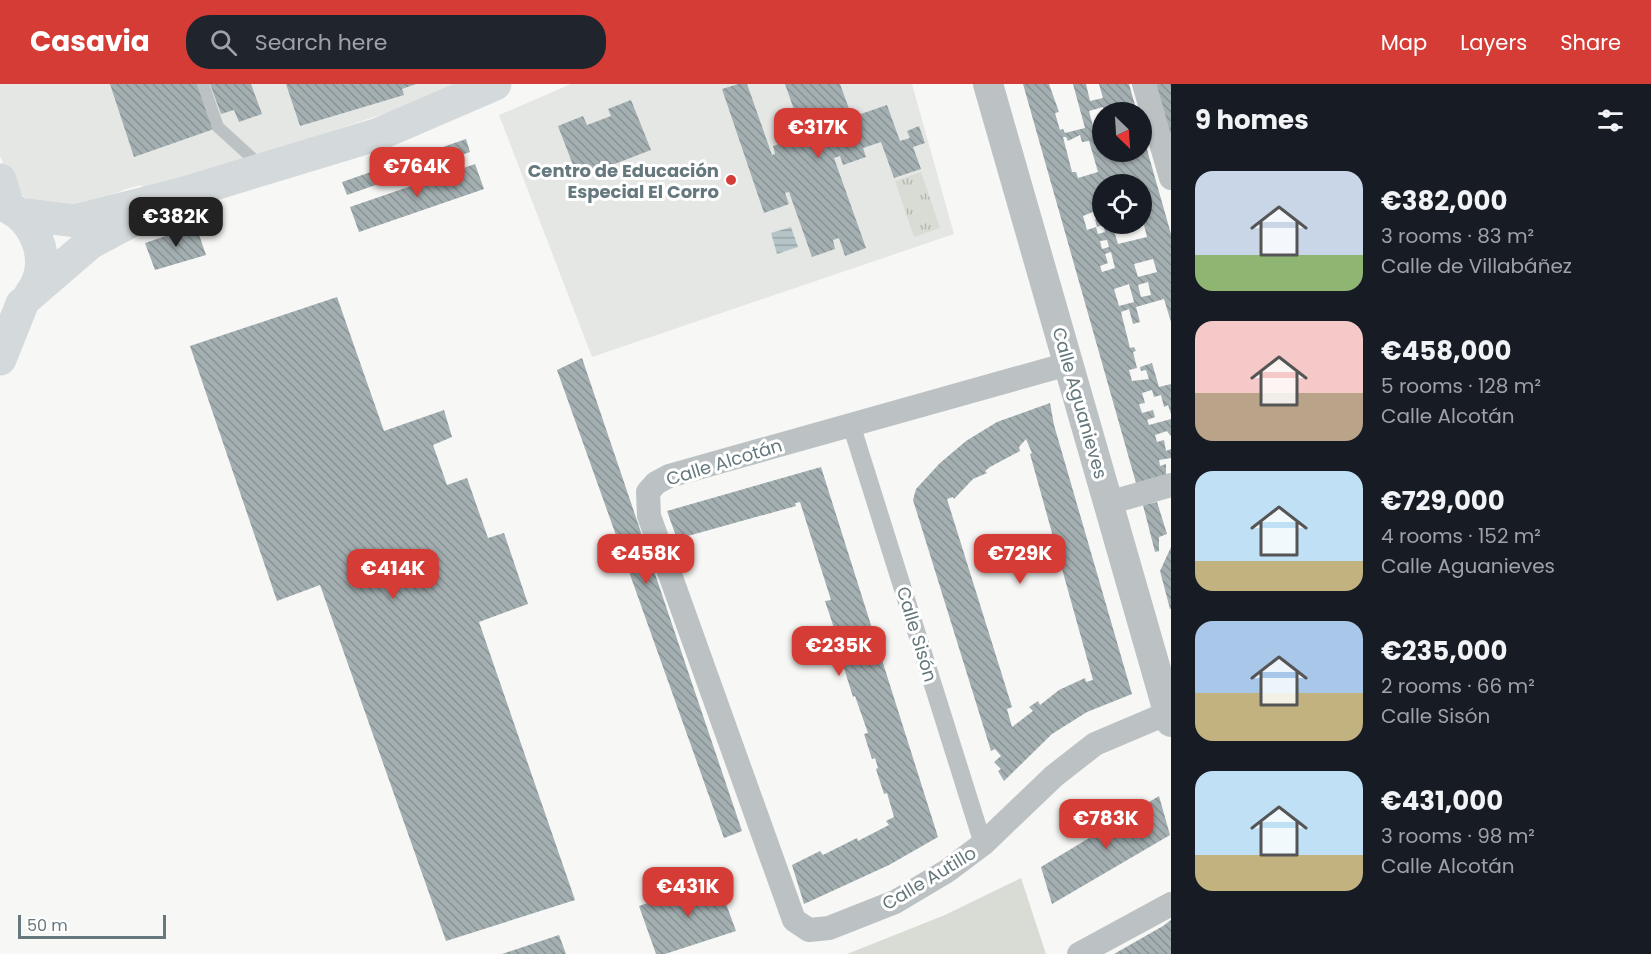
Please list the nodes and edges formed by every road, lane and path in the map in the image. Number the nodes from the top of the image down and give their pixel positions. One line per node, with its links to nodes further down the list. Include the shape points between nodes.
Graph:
1 (202, 84): 5 (lane, via 218,127 251,157)
2 (495, 84): 5 (main road, via 379,134)
3 (988, 84): 11 (street, Calle Aguanieves)
4 (1144, 84): 6 (street)
5 (256, 172): 7 (main road)
6 (1171, 178)
7 (181, 194): 8 (main road, via 75,221); 9 (main road, via 90,243)
8 (7, 202): 9 (main road, via 37,237 42,252 41,269)
9 (18, 306): 10 (main road)
10 (0, 358)
11 (1068, 364): 12 (street, Calle Alcotán); 14 (street, Calle Aguanieves)
12 (851, 424): 16 (street, Calle Sisón); 18 (street, Calle Alcotán, via 669,476 648,492 649,516)
13 (1171, 484): 14 (street)
14 (1108, 503): 15 (street, Calle Aguanieves)
15 (1170, 717): 16 (street, Calle Autillo, via 1095,744 1054,776)
16 (983, 844): 18 (street, Calle Autillo, via 895,902 829,928 809,930)
17 (1171, 904): 19 (street)
18 (794, 920)
19 (1079, 954)

